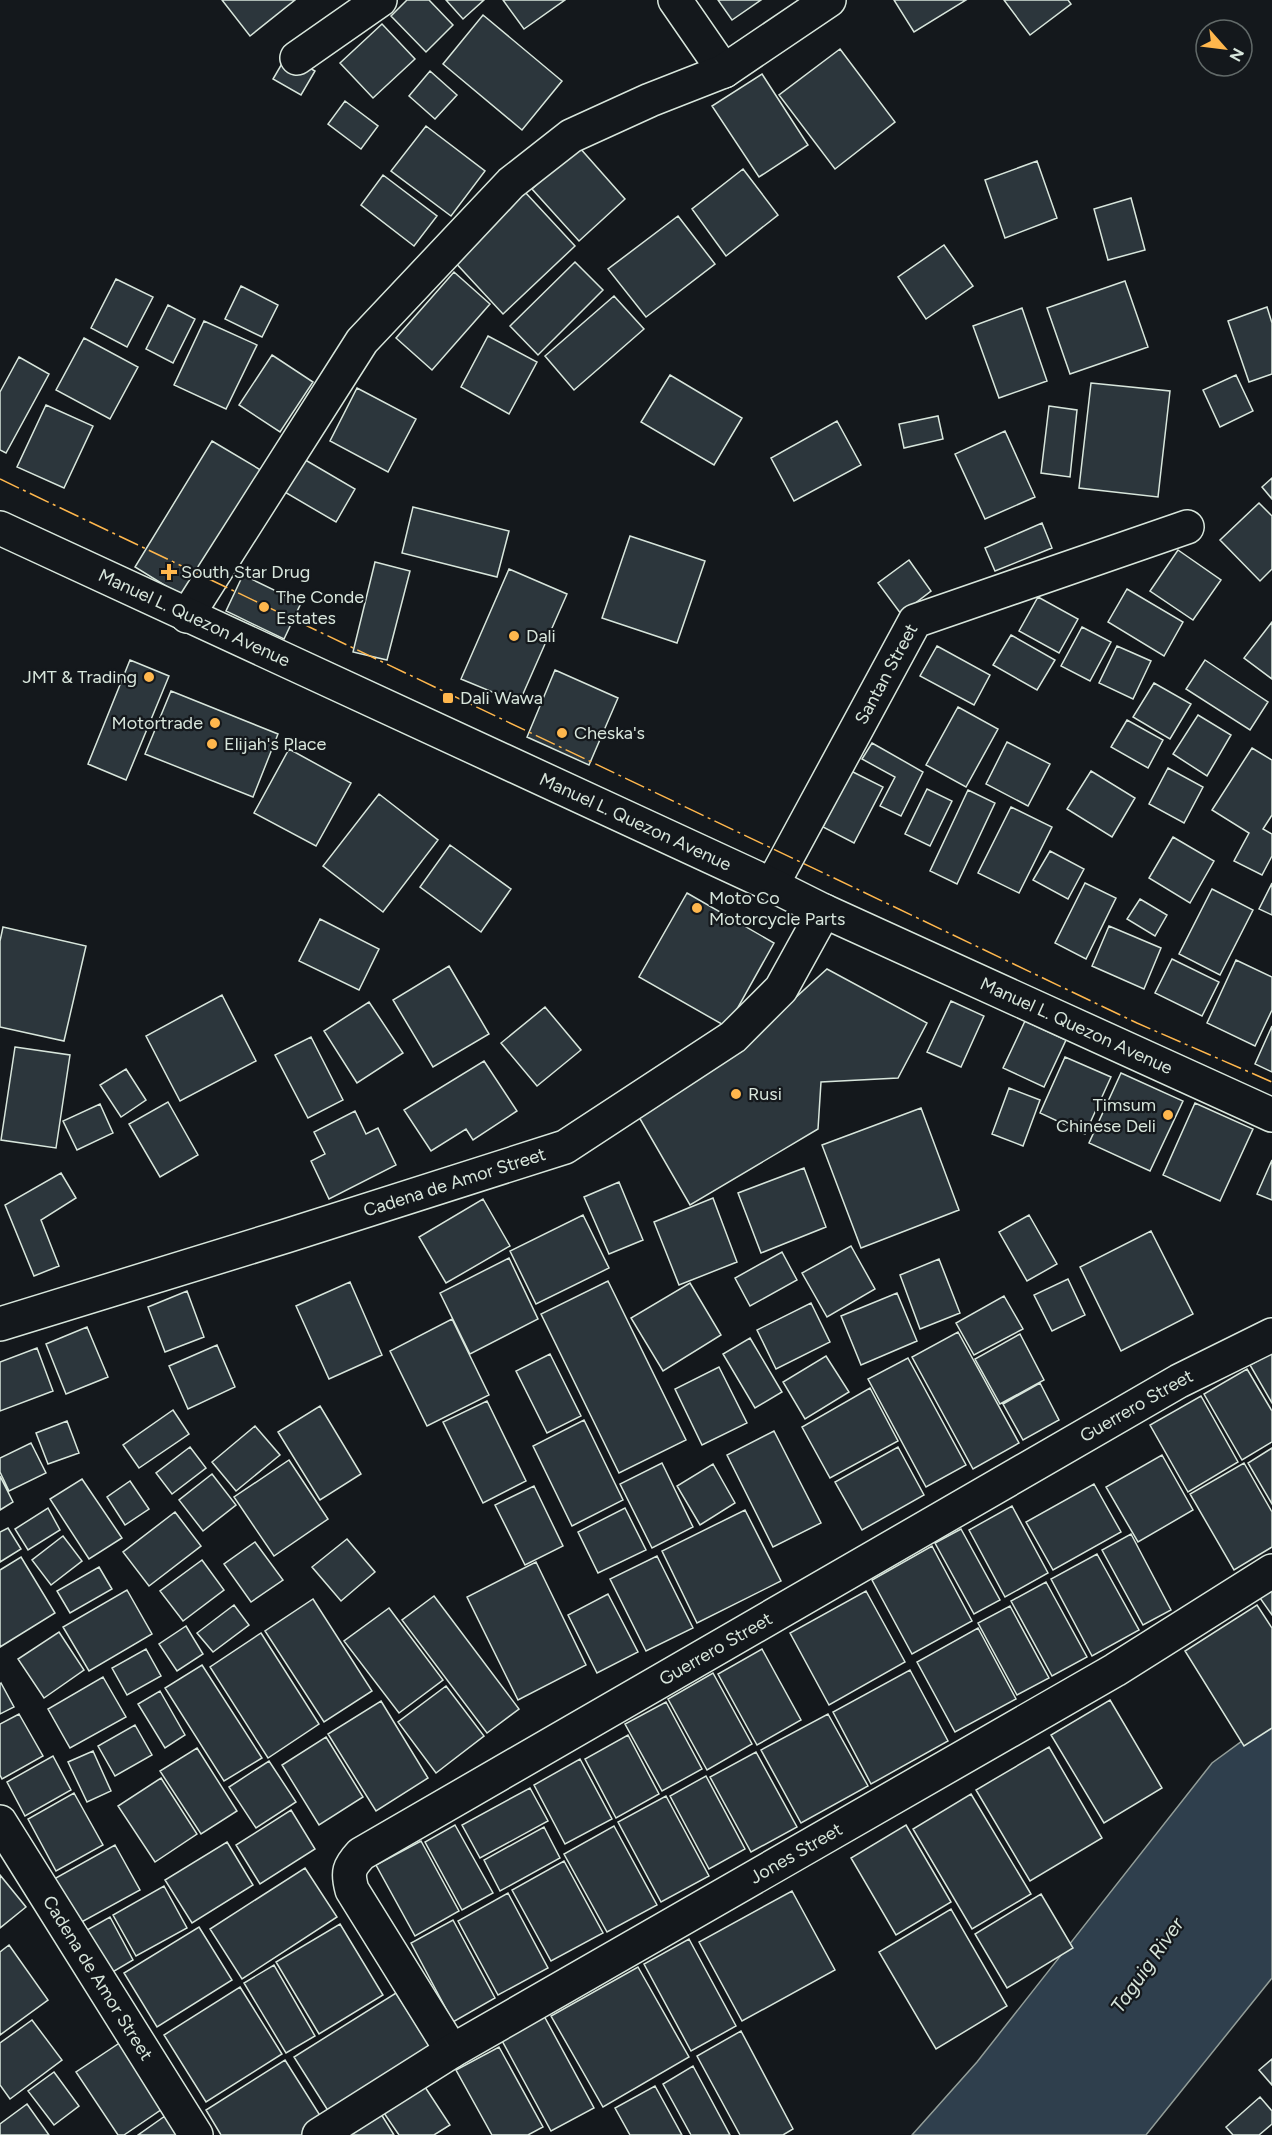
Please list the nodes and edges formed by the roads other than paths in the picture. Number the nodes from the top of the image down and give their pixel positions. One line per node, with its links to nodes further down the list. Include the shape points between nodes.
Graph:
1 (380, 0): 4 (street)
2 (675, 0): 5 (street)
3 (829, 0): 5 (street)
4 (297, 58)
5 (724, 71): 8 (street, via 571,136 511,183 362,341)
6 (1187, 527): 9 (street, Santan Street, via 915,621)
7 (0, 528): 8 (street, Manuel L. Quezon Avenue)
8 (187, 616): 9 (street, Manuel L. Quezon Avenue)
9 (772, 885): 10 (street, Manuel L. Quezon Avenue)
10 (824, 911): 11 (street, Manuel L. Quezon Avenue); 12 (street, Cadena de Amor Street, via 781,989 733,1037 565,1147)
11 (1272, 1115)
12 (0, 1324)
13 (1272, 1335): 16 (street, Guerrero Street, via 1179,1382 361,1854 351,1865 352,1890)
14 (1272, 1571): 16 (street, Jones Street, via 1115,1670)
15 (0, 1821): 17 (street, Cadena de Amor Street)
16 (452, 2052): 18 (street, Jones Street)
17 (196, 2135)
18 (319, 2135)

